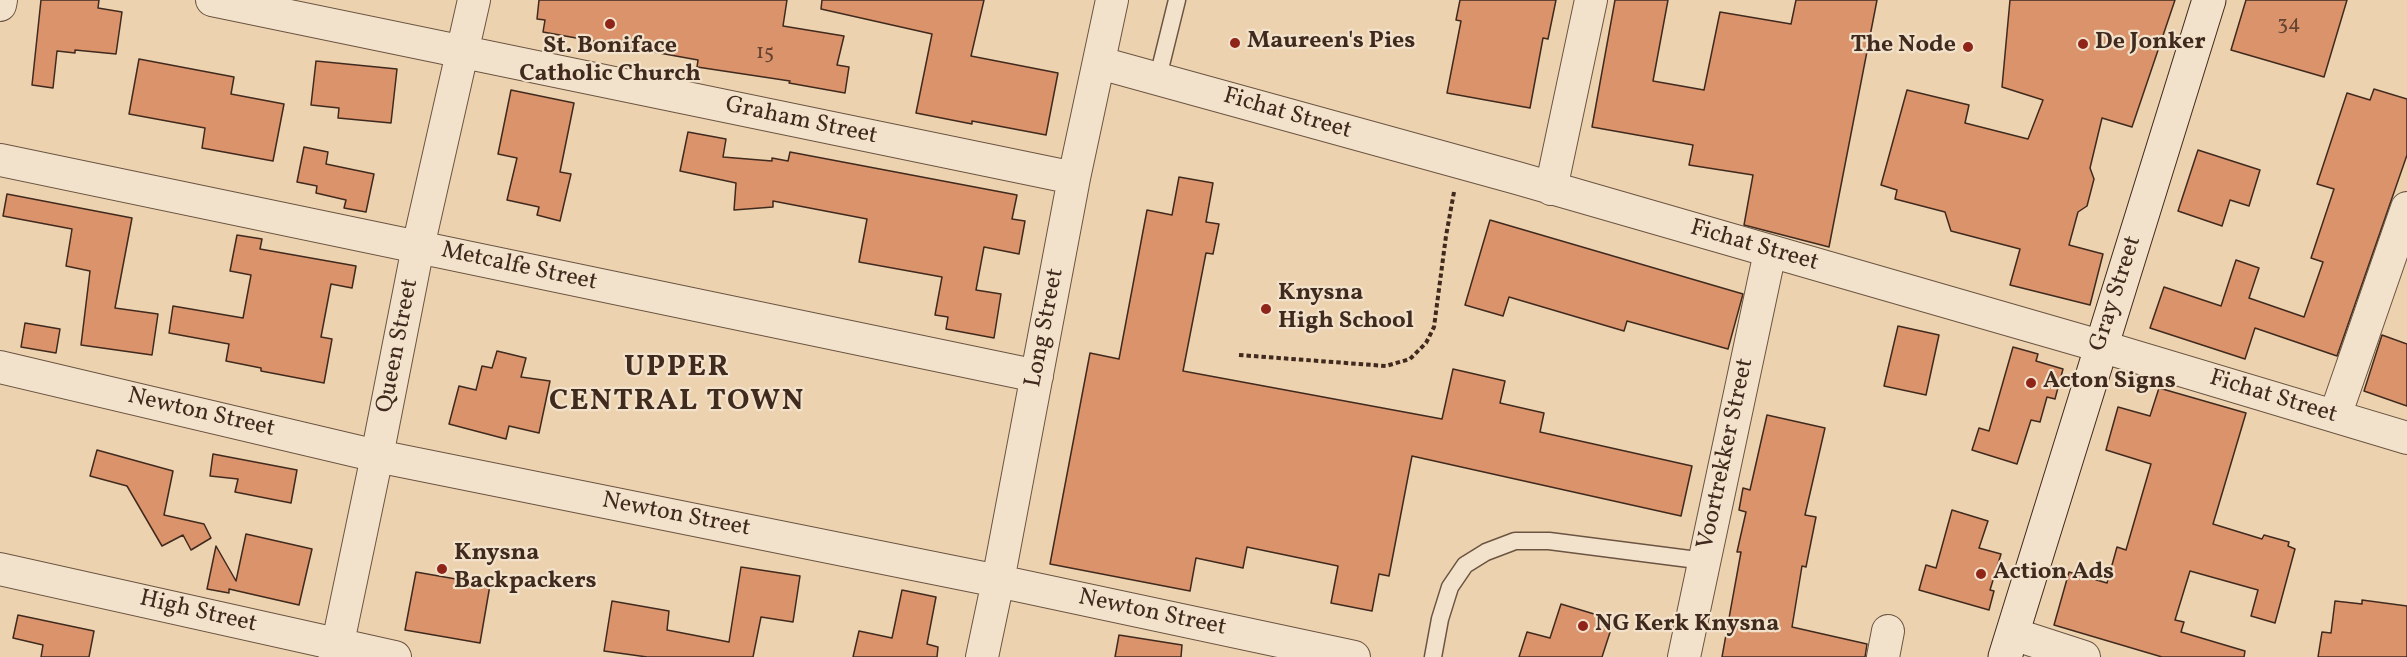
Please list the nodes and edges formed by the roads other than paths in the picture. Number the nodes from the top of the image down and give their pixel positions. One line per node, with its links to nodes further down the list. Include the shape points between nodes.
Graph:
1 (1, 0): 8 (street)
2 (212, 0): 9 (street, Graham Street)
3 (474, 0): 9 (street, Queen Street)
4 (1112, 0): 10 (street, Long Street)
5 (1177, 0): 11 (lane)
6 (1591, 0): 14 (street)
7 (2209, 0): 18 (street, Gray Street)
8 (0, 5)
9 (462, 53): 13 (street, Graham Street); 16 (street, Queen Street)
10 (1100, 63): 11 (street, Fichat Street); 13 (street, Long Street)
11 (1158, 77): 14 (street, Fichat Street)
12 (0, 160): 16 (street, Metcalfe Street)
13 (1074, 178): 20 (street, Long Street)
14 (1551, 189): 17 (street, Fichat Street)
15 (2407, 208): 21 (street)
16 (418, 247): 20 (street, Metcalfe Street); 23 (street, Queen Street)
17 (1770, 252): 18 (street, Fichat Street); 24 (street, Voortrekker Street)
18 (2100, 346): 21 (street, Fichat Street); 27 (street, Gray Street)
19 (0, 367): 23 (street, Newton Street)
20 (1037, 376): 26 (street, Long Street)
21 (2335, 416): 22 (street, Fichat Street)
22 (2407, 438)
23 (378, 456): 26 (street, Newton Street); 28 (street, Queen Street)
24 (1705, 561): 32 (lane, via 1548,541 1515,541 1465,565 1449,587); 33 (street, Voortrekker Street)
25 (0, 569): 28 (street, High Street)
26 (998, 581): 30 (street, Long Street); 31 (street, Newton Street)
27 (2009, 646): 34 (street)
28 (336, 650): 29 (street, High Street)
29 (395, 657)
30 (982, 657)
31 (1354, 657)
32 (1433, 657)
33 (1684, 657)
34 (2084, 657)

